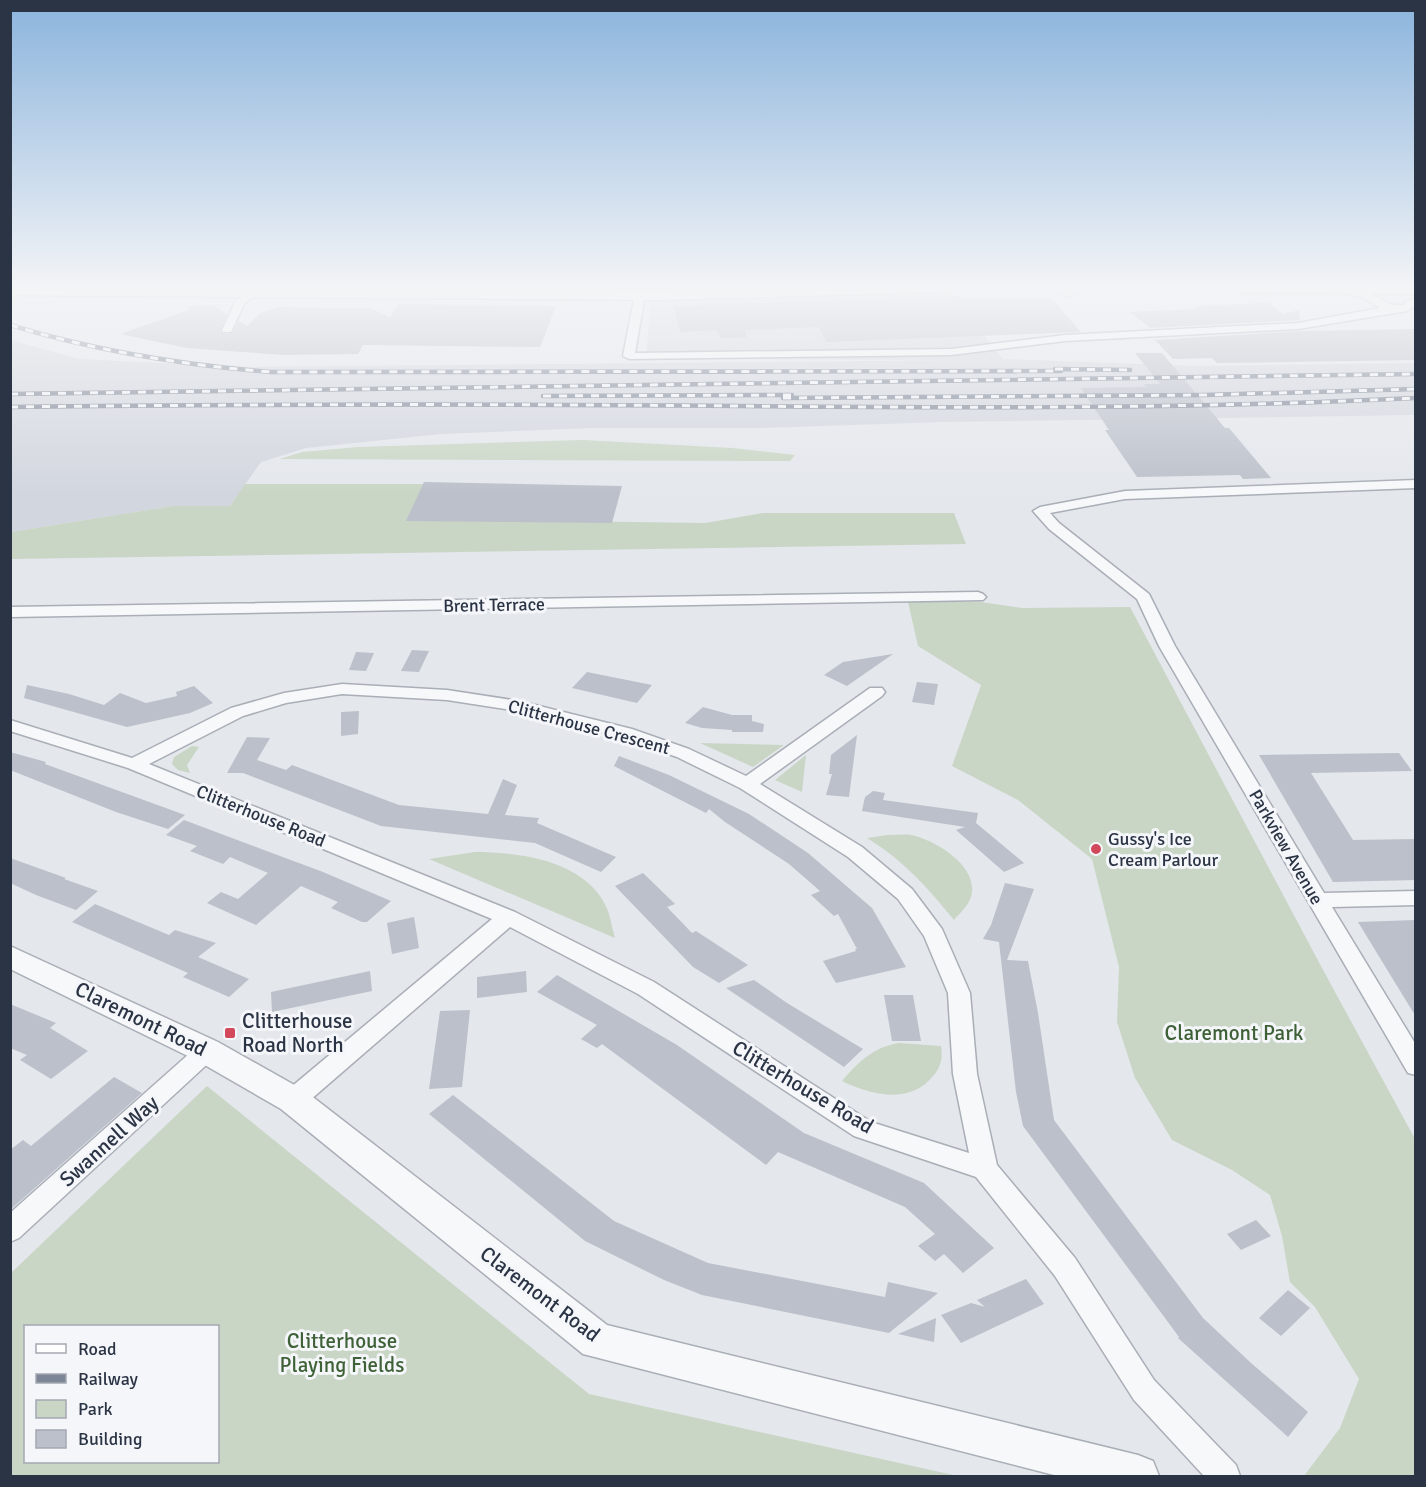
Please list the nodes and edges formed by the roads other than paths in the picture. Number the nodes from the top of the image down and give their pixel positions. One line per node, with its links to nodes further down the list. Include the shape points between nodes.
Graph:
1 (1416, 484): 9 (street, Parkview Avenue, via 1125,495 1040,511 1144,597)
2 (978, 597): 3 (street, Brent Terrace)
3 (10, 612)
4 (876, 692): 7 (street)
5 (10, 725): 6 (street, Clitterhouse Road)
6 (134, 764): 7 (street, Clitterhouse Crescent, via 237,712 284,698 342,690 447,695 519,706 674,750); 10 (street, Clitterhouse Road)
7 (747, 784): 15 (street, Clitterhouse Crescent, via 855,852 905,894 933,934 959,993 965,1074)
8 (1416, 898): 9 (street)
9 (1317, 900): 13 (street, Parkview Avenue)
10 (508, 917): 14 (street); 15 (street, Clitterhouse Road, via 646,988 863,1129)
11 (10, 956): 12 (street, Claremont Road)
12 (207, 1051): 14 (street, Claremont Road); 16 (street, Swannell Way)
13 (1416, 1066)
14 (293, 1100): 17 (street, Claremont Road, via 597,1341)
15 (985, 1169): 18 (street, via 1065,1267 1144,1390)
16 (10, 1230)
17 (1138, 1476)
18 (1226, 1476)

